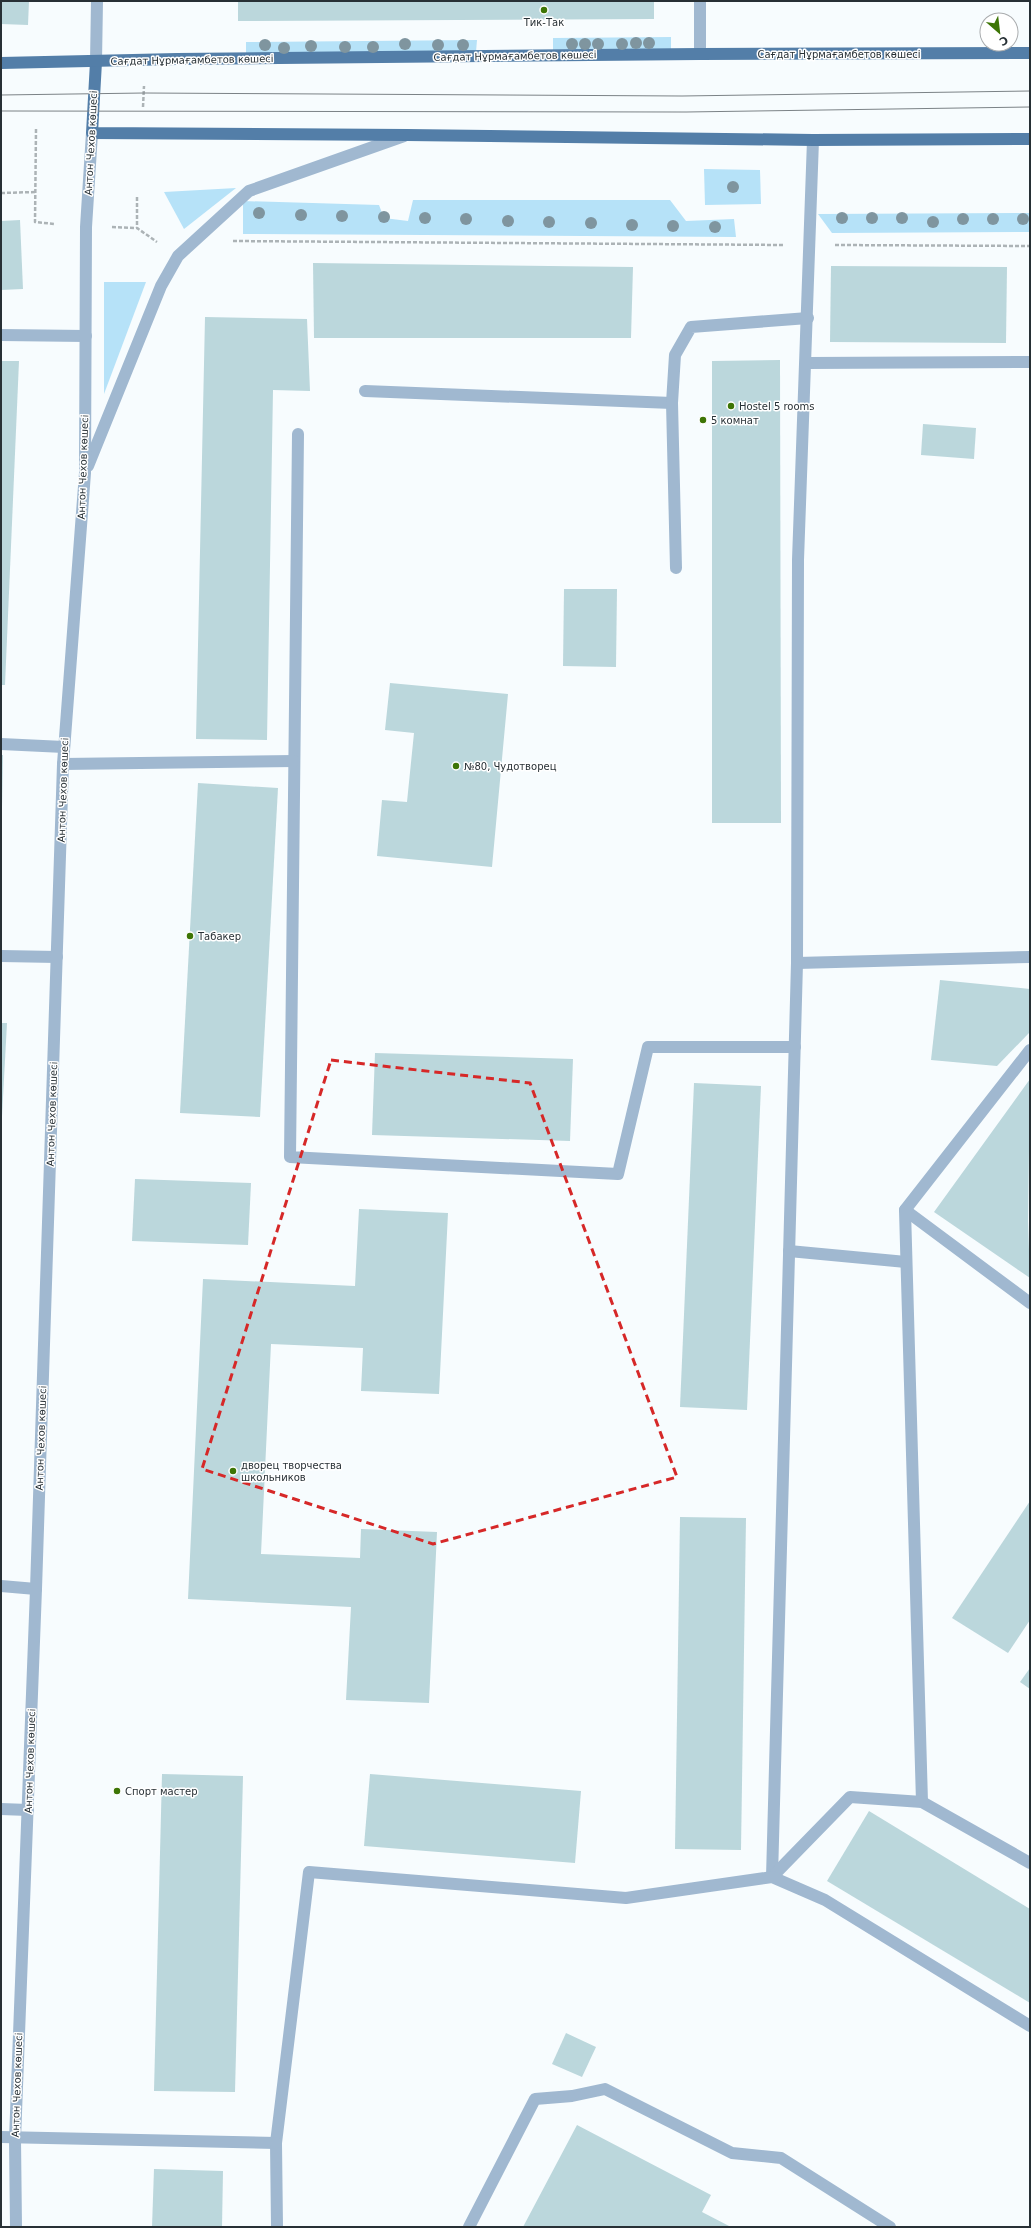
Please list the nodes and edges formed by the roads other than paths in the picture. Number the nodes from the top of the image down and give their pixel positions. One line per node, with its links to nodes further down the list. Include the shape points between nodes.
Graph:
1 (97, 1): 5 (street, Антон Чехов көшесі)
2 (700, 1): 4 (street)
3 (1030, 53): 4 (main road, Сағдат Нұрмағамбетов көшесі)
4 (700, 54): 5 (main road, Сағдат Нұрмағамбетов көшесі)
5 (96, 62): 6 (main road, Сағдат Нұрмағамбетов көшесі); 7 (main road, Антон Чехов көшесі)
6 (1, 63)
7 (92, 133): 8 (main road); 13 (street, Антон Чехов көшесі, via 86,227)
8 (407, 134): 10 (main road); 19 (street, via 249,191 178,256 161,286)
9 (1030, 139): 10 (main road)
10 (813, 140): 11 (street)
11 (808, 318): 15 (street); 17 (street, via 691,327 675,355)
12 (1, 335): 13 (street)
13 (86, 336): 19 (street, Антон Чехов көшесі)
14 (1030, 362): 15 (street)
15 (807, 363): 28 (street, via 798,560)
16 (365, 391): 17 (street)
17 (672, 403): 20 (street)
18 (298, 434): 23 (street)
19 (85, 473): 22 (street, Антон Чехов көшесі)
20 (676, 568)
21 (1, 744): 22 (street)
22 (64, 747): 24 (street, Антон Чехов көшесі)
23 (294, 761): 24 (street); 29 (street, via 290,1157 618,1174 648,1047)
24 (63, 764): 26 (street, Антон Чехов көшесі)
25 (1, 956): 26 (street)
26 (57, 957): 36 (street, Антон Чехов көшесі)
27 (1030, 957): 28 (street)
28 (797, 963): 29 (street)
29 (795, 1047): 32 (street)
30 (1030, 1050): 31 (street)
31 (905, 1210): 33 (street); 34 (street)
32 (790, 1251): 33 (street); 41 (street)
33 (906, 1262): 37 (street)
34 (1030, 1303)
35 (1, 1586): 36 (street)
36 (36, 1590): 39 (street, Антон Чехов көшесі)
37 (922, 1802): 40 (street); 41 (street, via 850,1797)
38 (1, 1809): 39 (street)
39 (28, 1810): 44 (street, Антон Чехов көшесі)
40 (1030, 1863)
41 (772, 1877): 42 (street, via 825,1900); 45 (street, via 626,1898 309,1872)
42 (1030, 2026)
43 (1, 2137): 44 (street)
44 (15, 2139): 45 (street); 46 (street, Антон Чехов көшесі)
45 (276, 2143): 47 (street)
46 (16, 2227)
47 (277, 2227)
48 (469, 2227): 49 (street, via 535,2099 572,2096 605,2089 732,2153 781,2158)
49 (890, 2227)

